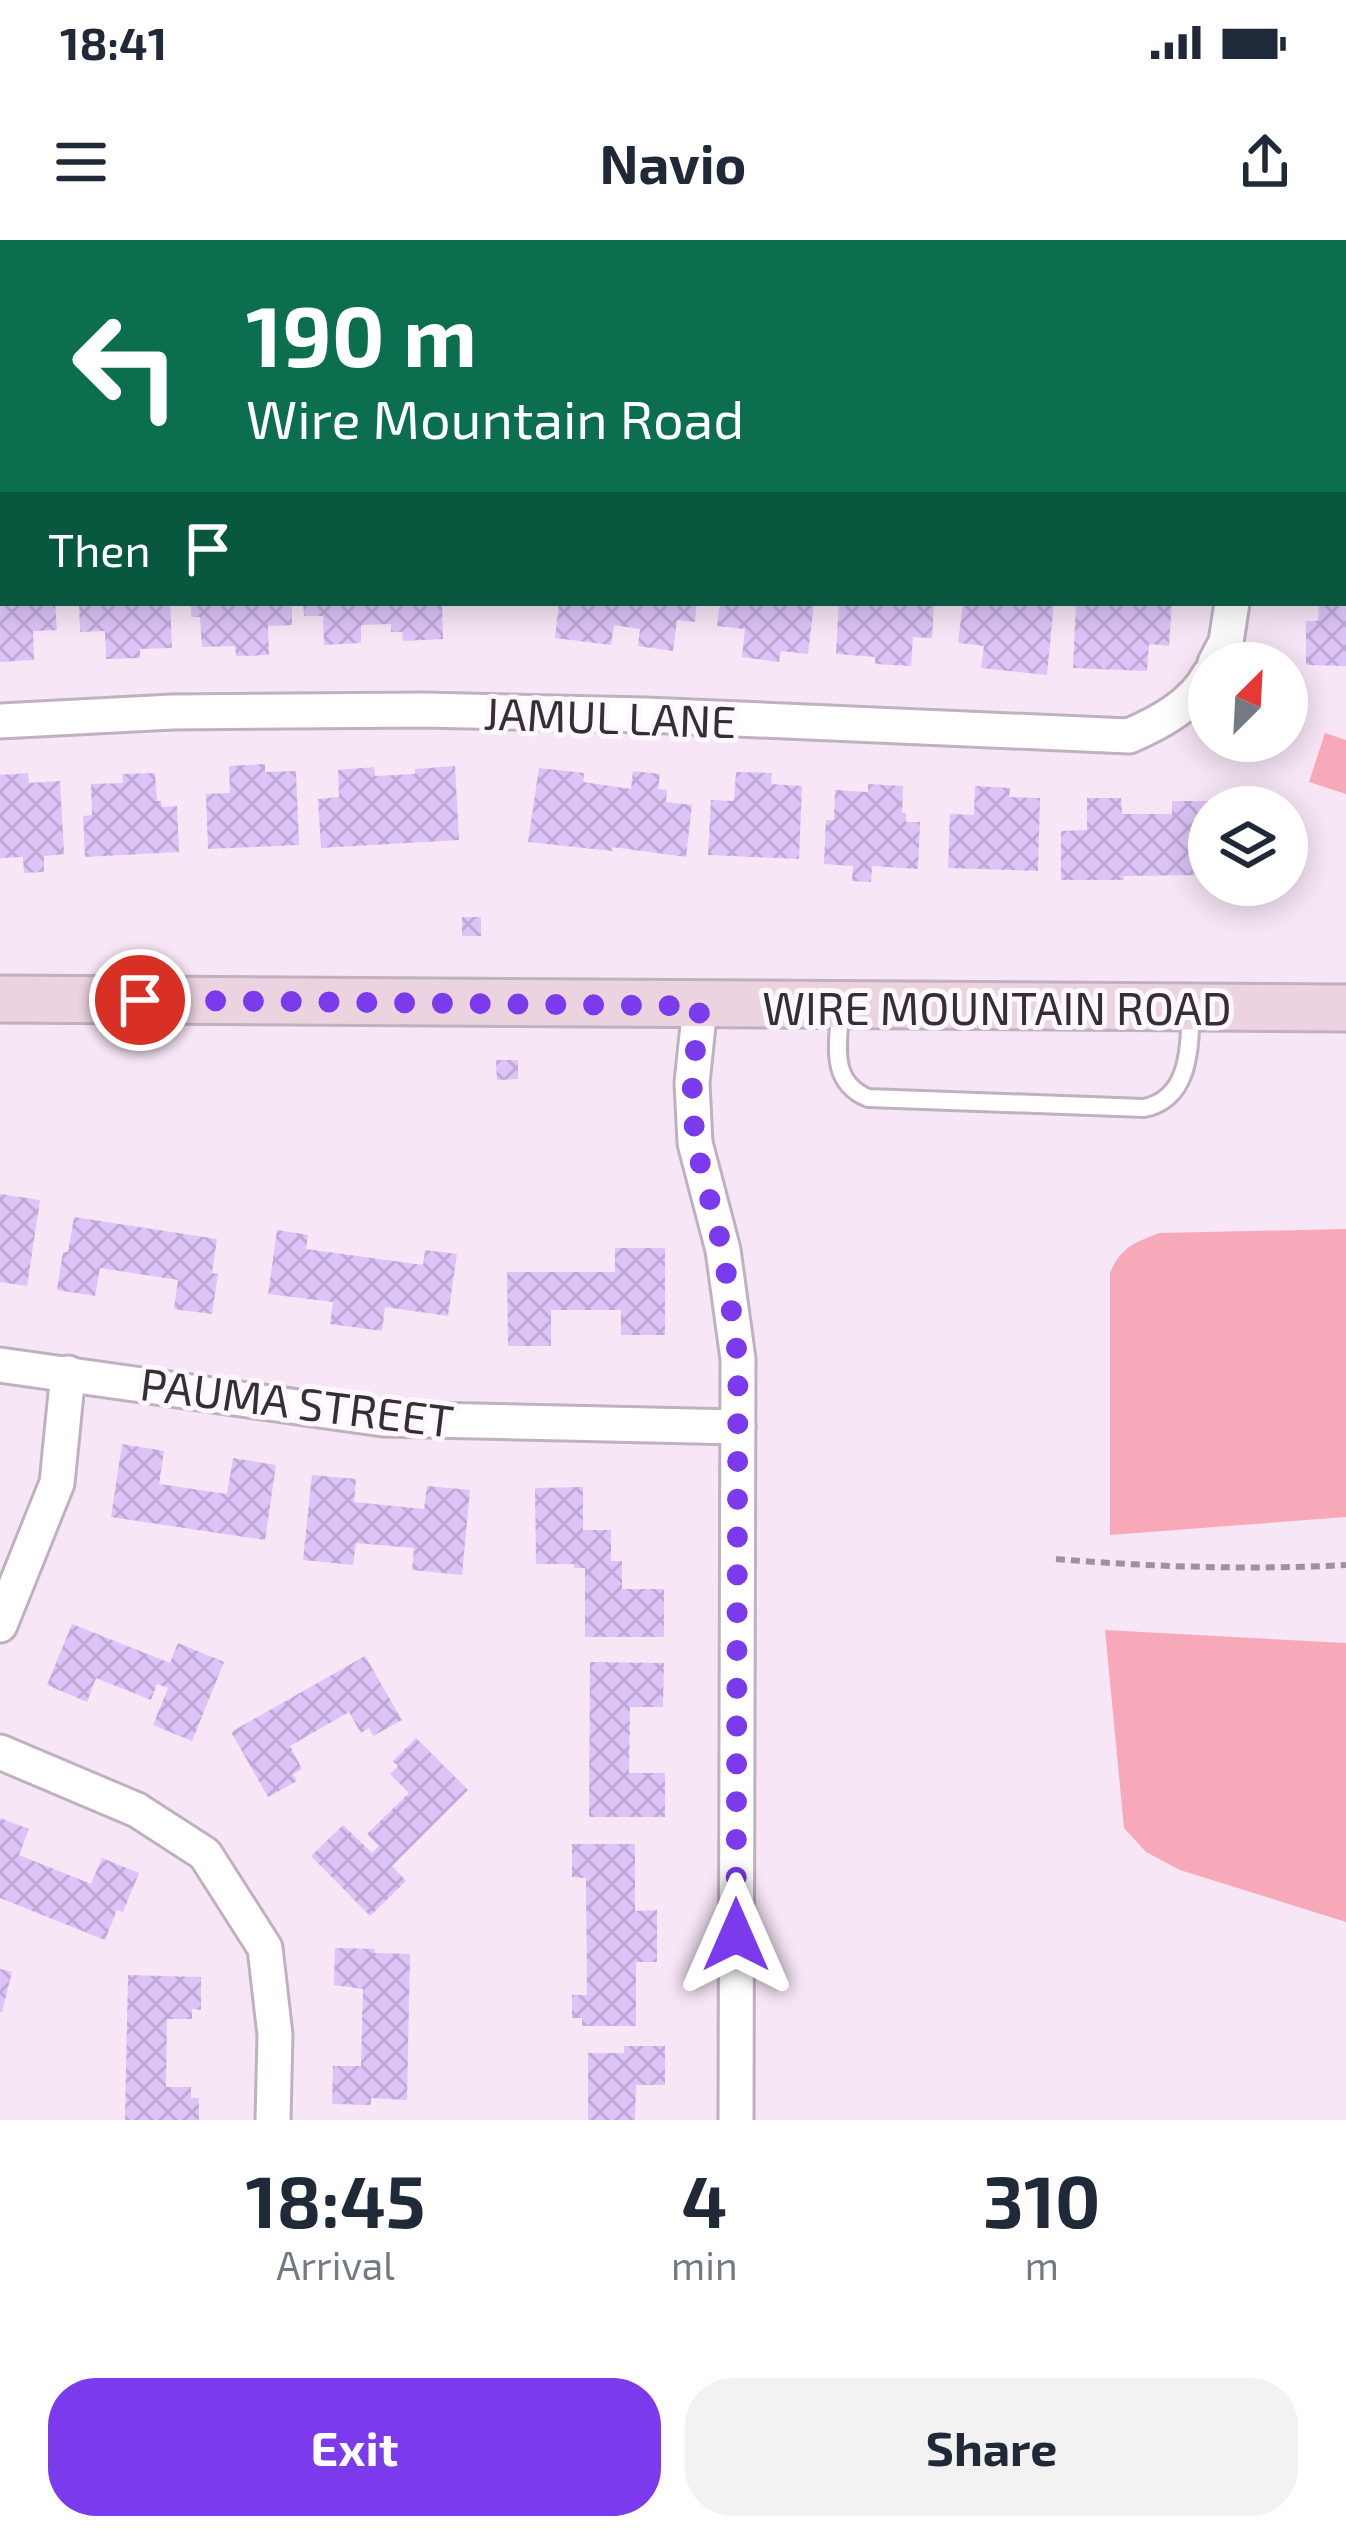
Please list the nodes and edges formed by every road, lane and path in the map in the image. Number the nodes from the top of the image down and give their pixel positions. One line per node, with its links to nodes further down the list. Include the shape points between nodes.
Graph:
1 (1232, 606): 2 (street)
2 (1226, 642)
3 (1188, 696): 4 (street, JAMUL LANE, via 1163,721 1130,736 424,710)
4 (0, 721)
5 (0, 999): 6 (main road, WIRE MOUNTAIN ROAD)
6 (700, 1006): 7 (main road, WIRE MOUNTAIN ROAD); 12 (street, via 695,1143 723,1250)
7 (840, 1006): 8 (main road, WIRE MOUNTAIN ROAD); 8 (lane, via 844,1081 868,1098 1144,1108 1159,1105 1179,1083)
8 (1191, 1008): 9 (main road, WIRE MOUNTAIN ROAD)
9 (1346, 1008)
10 (0, 1365): 11 (street, PAUMA STREET)
11 (68, 1373): 12 (street, PAUMA STREET, via 383,1419); 15 (street, via 57,1483)
12 (738, 1427): 18 (street)
13 (1055, 1559): 14 (path)
14 (1346, 1564)
15 (0, 1625)
16 (0, 1752): 17 (street, via 137,1810 205,1854 265,1948)
17 (274, 2120)
18 (736, 2120)

